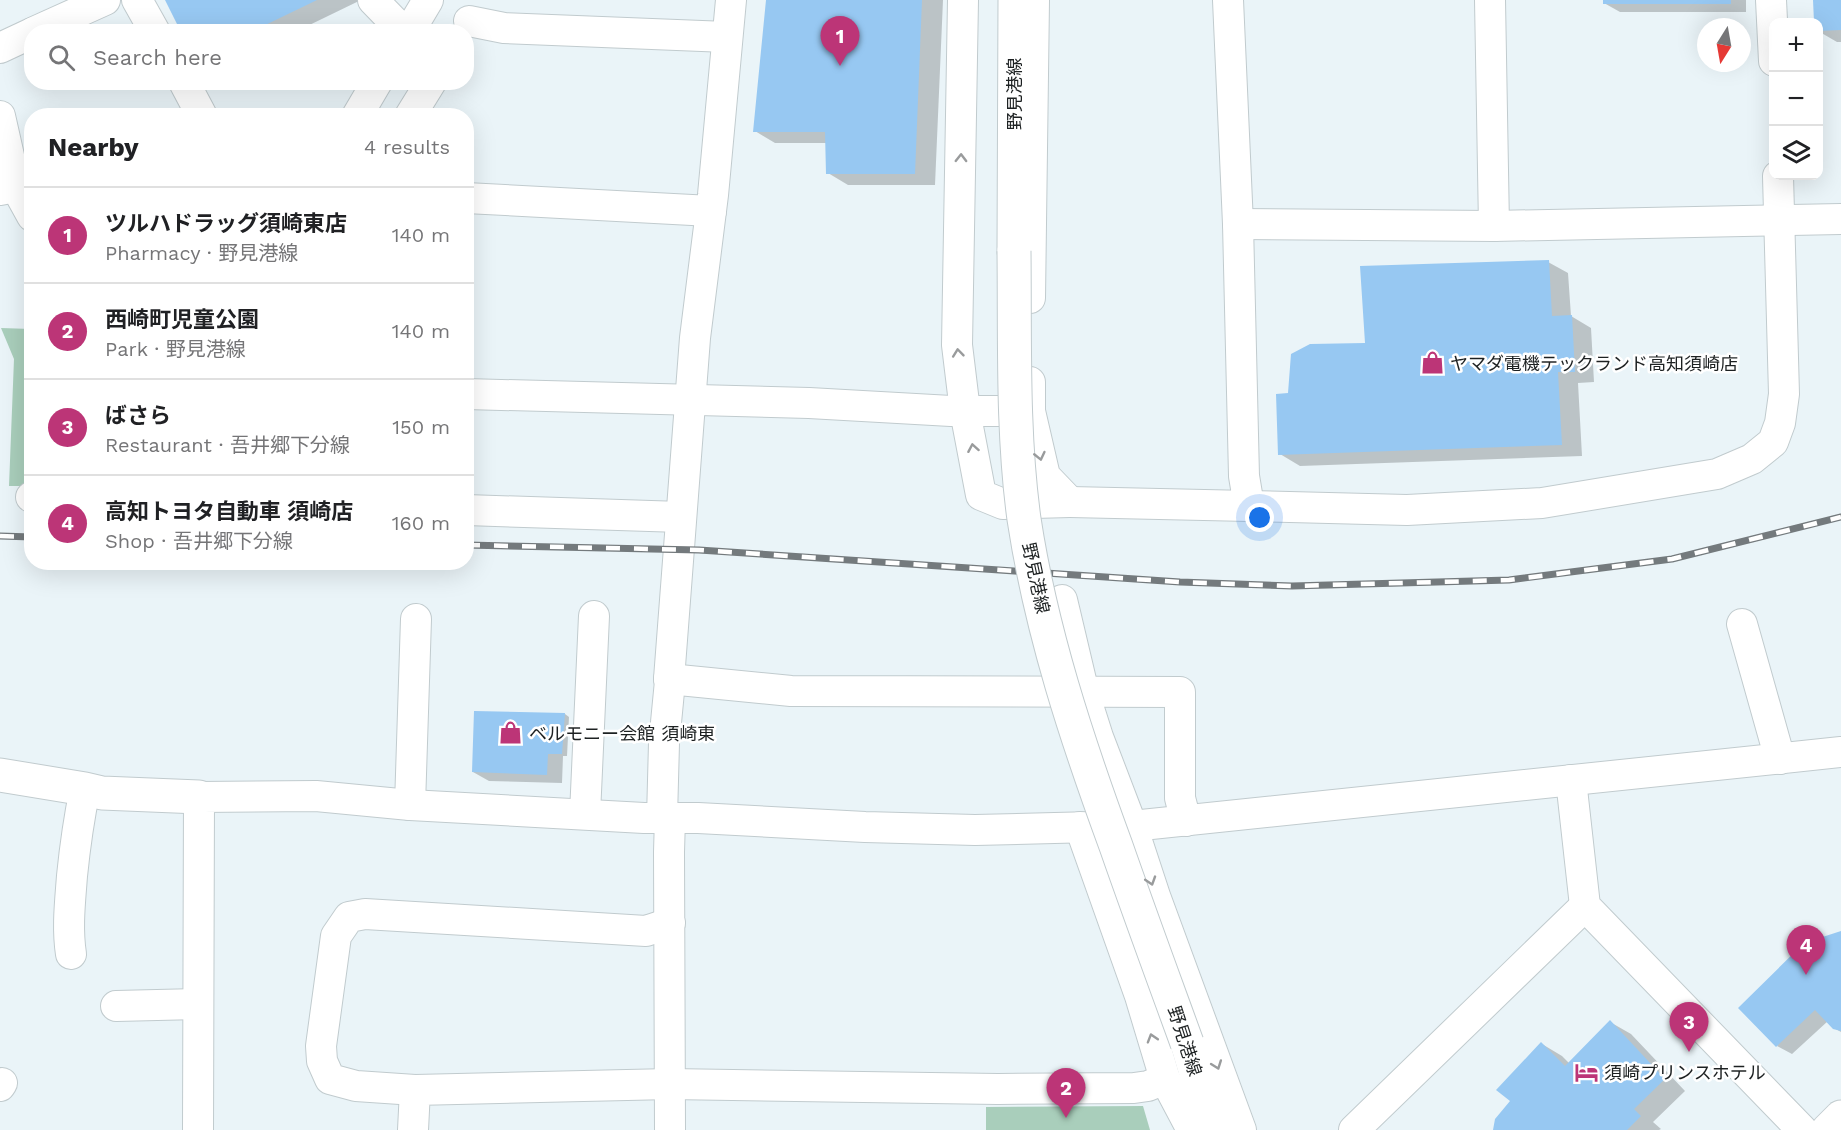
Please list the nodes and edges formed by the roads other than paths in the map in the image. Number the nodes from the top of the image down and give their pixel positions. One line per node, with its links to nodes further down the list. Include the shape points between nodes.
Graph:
1 (105, 0): 14 (street)
2 (137, 0): 15 (street)
3 (373, 0): 16 (street)
4 (428, 0): 17 (street)
5 (731, 0): 19 (street)
6 (963, 0): 39 (street, one-way to 6, via 957,345)
7 (1015, 0): 76 (main road, 野見港線, bridge, via 1014,251 1018,461 1024,519 1052,651 1076,731 1187,1043)
8 (1034, 0): 40 (street)
9 (1228, 0): 35 (street)
10 (1490, 0): 36 (street)
11 (1771, 0): 13 (street)
12 (471, 17): 19 (street, via 504,28)
13 (1772, 18)
14 (51, 24)
15 (150, 24)
16 (398, 24)
17 (412, 24)
18 (24, 36): 20 (street)
19 (727, 37): 32 (street)
20 (0, 48)
21 (188, 90): 24 (street)
22 (372, 90): 25 (street)
23 (426, 90): 26 (street)
24 (198, 108)
25 (362, 108)
26 (415, 108)
27 (0, 116): 29 (street)
28 (1778, 180): 34 (street)
29 (8, 189): 31 (street)
30 (474, 198): 32 (street)
31 (24, 207)
32 (711, 211): 38 (street, via 695,338)
33 (1841, 219): 34 (street)
34 (1779, 220): 36 (street); 42 (street, via 1784,394 1773,442 1752,459 1717,474 1542,503 1407,510)
35 (1238, 224): 36 (street); 42 (street, via 1244,476)
36 (1494, 226)
37 (474, 394): 38 (street)
38 (692, 400): 39 (street); 44 (street)
39 (965, 411): 40 (street); 41 (street, one-way to 39, via 1003,504 981,495)
40 (1030, 411): 41 (street, one-way to 41, via 1045,476)
41 (1070, 502): 42 (street)
42 (1249, 506)
43 (474, 510): 44 (street)
44 (681, 517): 49 (street)
45 (1062, 600): 50 (street)
46 (594, 616): 58 (street)
47 (416, 619): 57 (street)
48 (1742, 624): 52 (street)
49 (669, 679): 50 (street, via 791,691); 59 (street, via 664,743)
50 (1084, 693): 60 (street, via 1180,692 1180,798); 61 (street)
51 (1841, 752): 52 (street)
52 (1780, 759): 54 (street)
53 (0, 775): 55 (main road)
54 (1571, 780): 60 (street); 63 (street)
55 (85, 789): 56 (main road); 65 (street, via 69,913)
56 (199, 797): 57 (street, via 316,796); 66 (street)
57 (410, 805): 58 (street)
58 (585, 814): 59 (street)
59 (666, 818): 62 (street, via 975,830); 64 (street)
60 (1186, 821): 61 (street)
61 (1132, 826): 62 (street); 77 (street, one-way to 77)
62 (1080, 827): 68 (street, one-way to 62)
63 (1585, 906): 78 (street); 79 (street)
64 (670, 923): 69 (street); 70 (street, via 646,931 349,917 336,936 322,1061 330,1079 356,1086)
65 (71, 954)
66 (198, 1004): 67 (street); 72 (street)
67 (116, 1006)
68 (1165, 1078): 69 (street, via 1148,1086 1123,1088); 75 (street)
69 (670, 1083): 70 (street); 74 (street)
70 (415, 1090): 73 (street)
71 (1841, 1118): 80 (main road)
72 (198, 1130)
73 (413, 1130)
74 (670, 1130)
75 (1192, 1130)
76 (1213, 1130)
77 (1240, 1130)
78 (1354, 1130)
79 (1802, 1130)
80 (1828, 1130)

